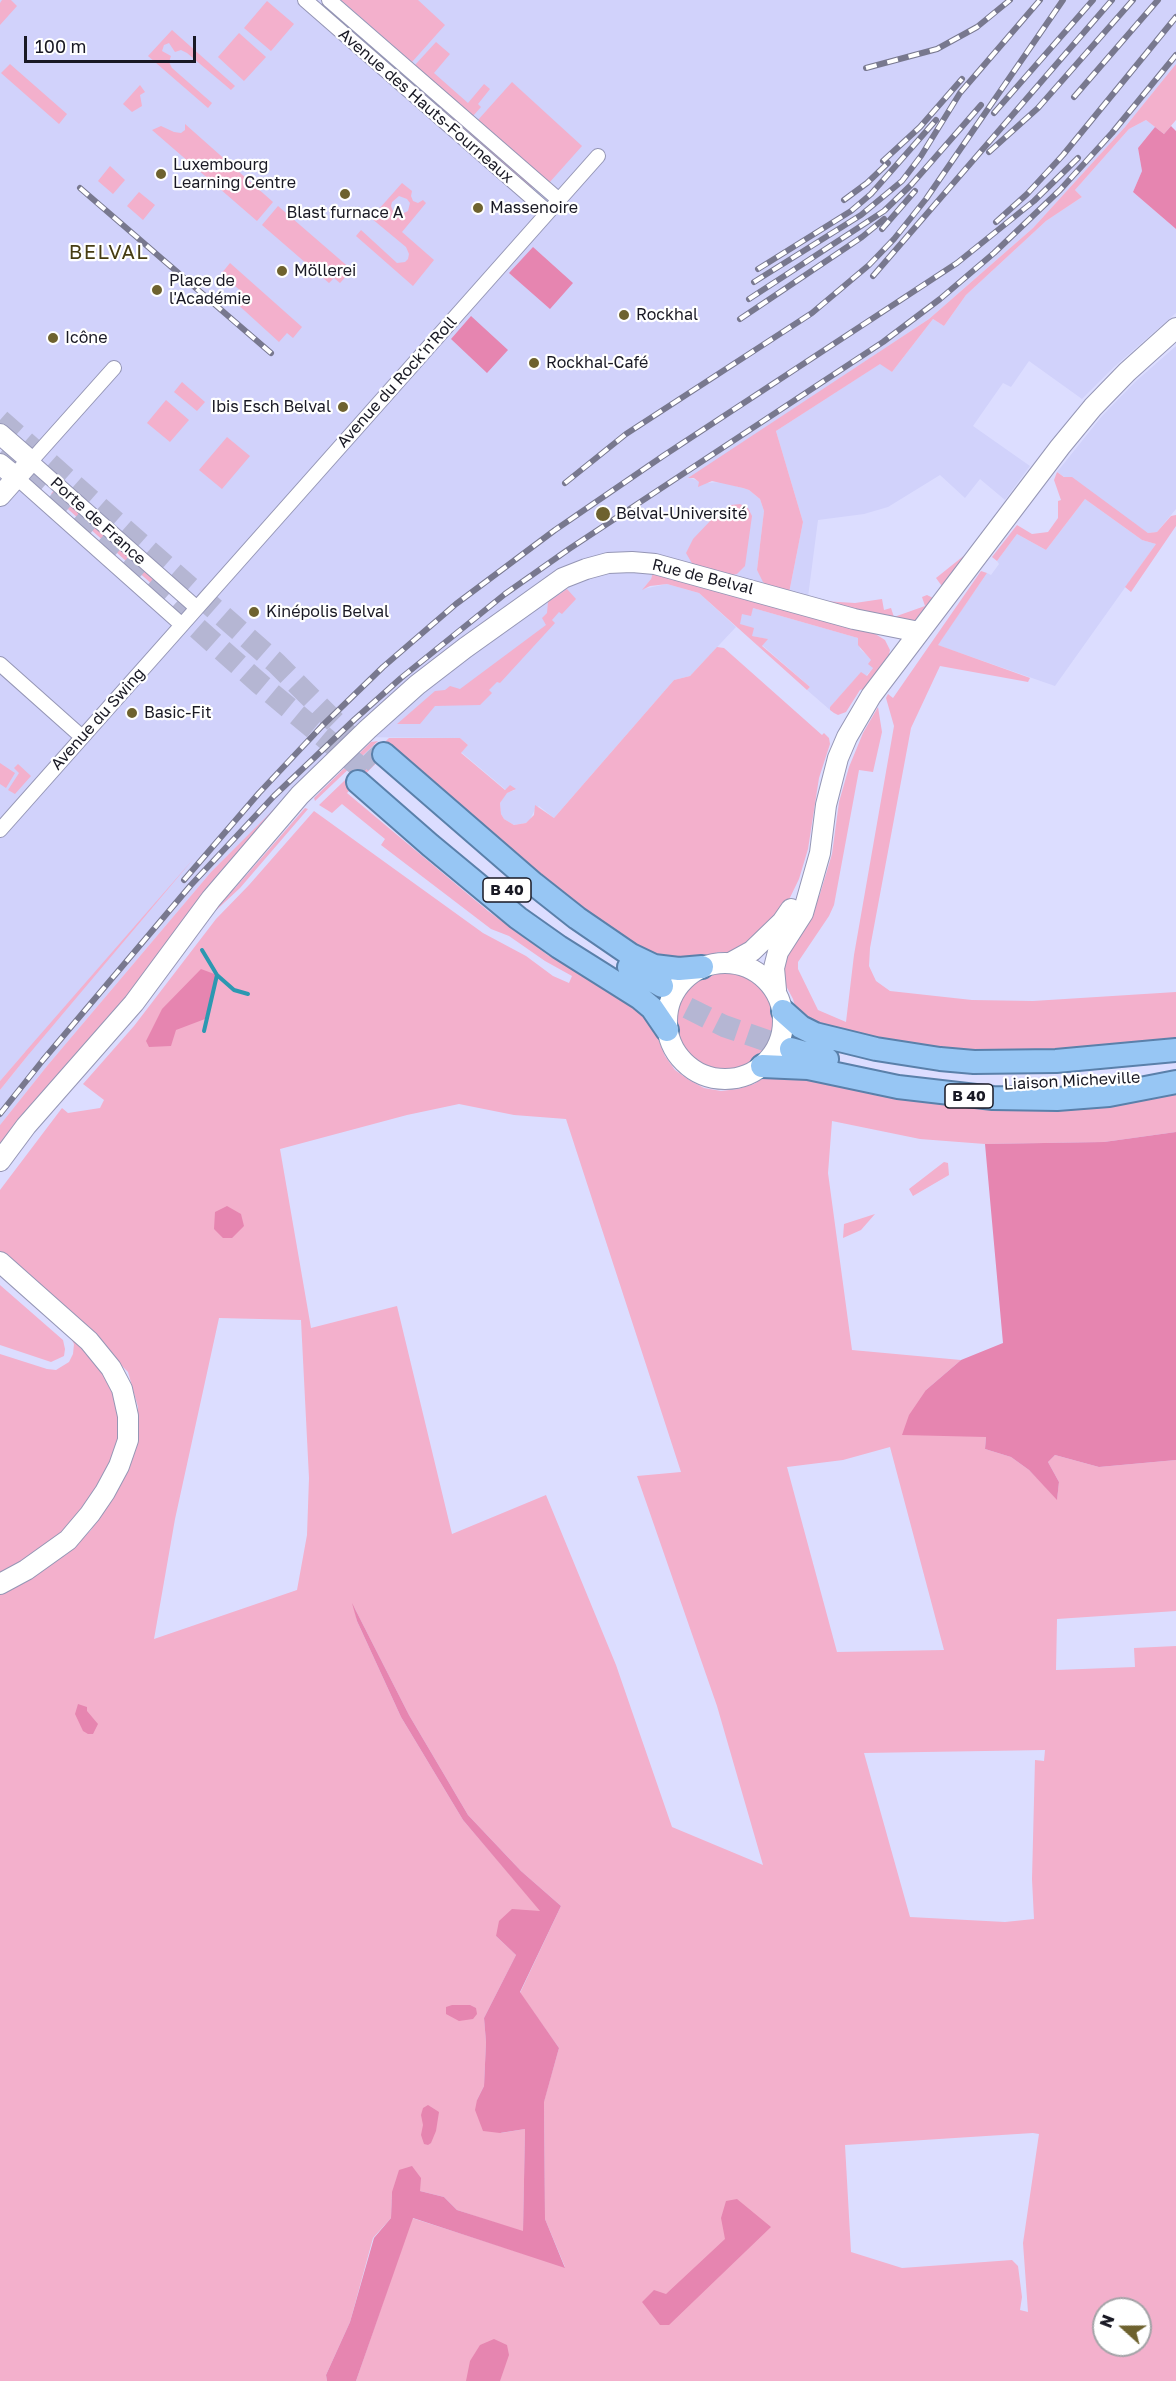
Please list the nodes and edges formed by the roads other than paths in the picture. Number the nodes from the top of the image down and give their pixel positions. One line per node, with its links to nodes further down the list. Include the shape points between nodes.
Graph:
1 (305, 0): 5 (street, Avenue des Hauts-Fourneaux)
2 (329, 0): 4 (street, Avenue des Hauts-Fourneaux)
3 (598, 156): 4 (street, Avenue du Rock'n'Roll)
4 (559, 200): 5 (street, Avenue du Rock'n'Roll)
5 (548, 212): 13 (street, Avenue du Rock'n'Roll)
6 (1176, 328): 16 (main road, via 1127,372 1080,423)
7 (114, 368): 9 (street)
8 (0, 434): 9 (main road, Porte de France)
9 (32, 461): 11 (main road); 13 (street, Porte de France)
10 (0, 464): 11 (main road, Porte de France)
11 (17, 478): 12 (main road); 15 (street, Porte de France)
12 (0, 496)
13 (196, 608): 15 (street, Avenue du Swing)
14 (854, 619): 16 (main road, Rue de Belval); 17 (main road, Rue de Belval); 36 (main road, Rue de Belval, via 656,564 608,563 563,578 395,704 295,801 211,899 134,1003)
15 (182, 625): 21 (street, Avenue du Swing)
16 (919, 632): 18 (main road)
17 (887, 636): 18 (main road, Rue de Belval); 20 (main road, via 894,653)
18 (907, 648): 20 (main road)
19 (2, 669): 21 (street)
20 (890, 672): 24 (main road, via 847,736 838,758)
21 (82, 737): 23 (street, Avenue du Swing)
22 (371, 768): 26 (highway, B 40, via 631,955 654,966); 27 (highway, B 40, via 524,904 614,967); 30 (highway, B 40, via 430,846 518,918 646,1003)
23 (0, 830)
24 (813, 878): 25 (main road, via 782,922 752,951); 28 (main road, via 803,913 778,952 774,968)
25 (732, 962): 26 (main road); 28 (main road, via 757,971)
26 (702, 967): 30 (main road, via 678,986 667,1014)
27 (660, 989)
28 (776, 990): 29 (main road)
29 (783, 1011): 31 (highway, B 40, via 814,1034 940,1059 1056,1061); 33 (main road, via 780,1042)
30 (667, 1030): 33 (main road, via 680,1058 704,1076 735,1079)
31 (1176, 1050)
32 (1176, 1060): 34 (highway, Liaison Micheville / B 40, via 1067,1075 973,1074 893,1065 793,1045 838,1062 901,1075 996,1085 1113,1082)
33 (762, 1066): 35 (highway, B 40, via 808,1068 958,1095 1028,1099 1109,1095)
34 (1176, 1072)
35 (1176, 1082)
36 (0, 1161)
37 (0, 1262): 38 (main road, via 89,1341 122,1389 128,1416 128,1440 119,1466 90,1514 68,1540)
38 (0, 1584)

